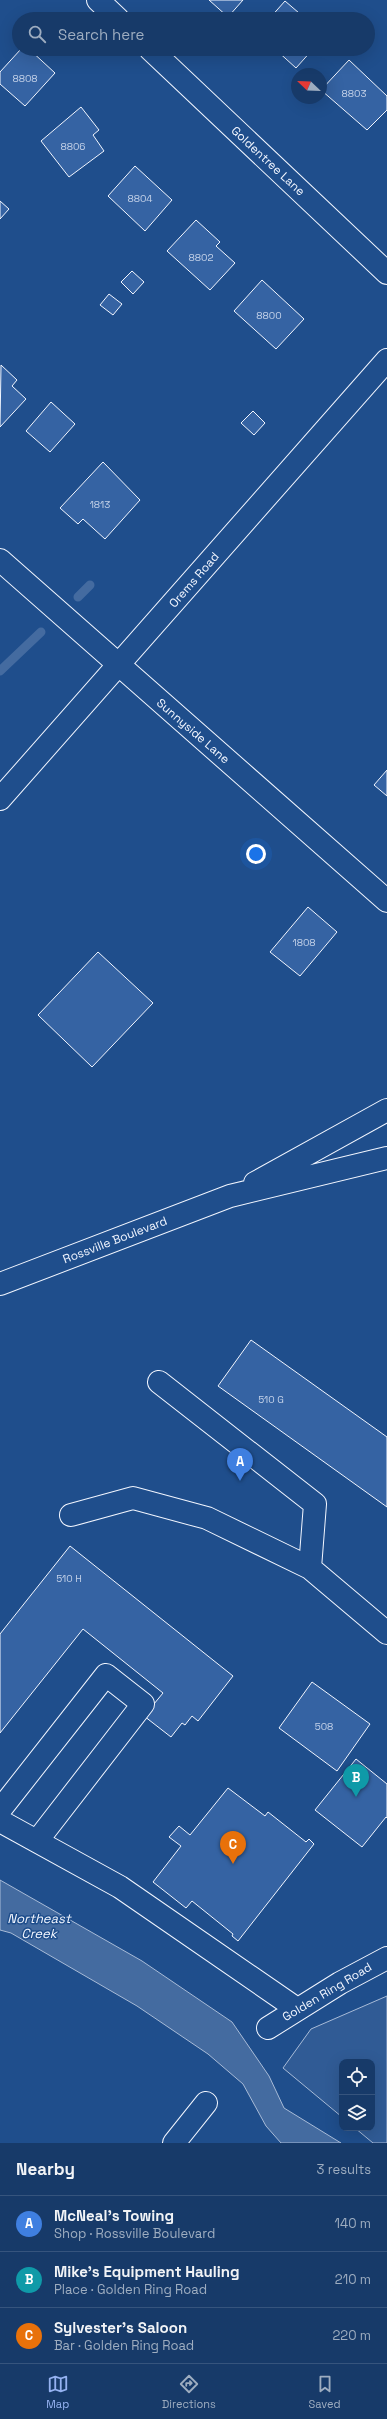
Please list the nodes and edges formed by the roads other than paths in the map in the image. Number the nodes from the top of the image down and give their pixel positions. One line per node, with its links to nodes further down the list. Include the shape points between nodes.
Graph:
1 (98, 0): 2 (street)
2 (111, 12)
3 (157, 56): 4 (street, Goldentree Lane)
4 (387, 273)
5 (387, 360): 7 (street, Orems Road)
6 (0, 560): 7 (street, Sunnyside Lane)
7 (119, 665): 8 (street, Orems Road, via 62,725); 9 (street, Sunnyside Lane)
8 (0, 799)
9 (387, 902)
10 (387, 1110): 12 (street, Rossville Boulevard)
11 (387, 1158): 12 (street, Rossville Boulevard)
12 (230, 1196): 13 (street, Rossville Boulevard)
13 (0, 1284)
14 (159, 1382): 16 (street, via 315,1504)
15 (71, 1515): 16 (street, via 133,1498 207,1518)
16 (310, 1568): 17 (street)
17 (387, 1633)
18 (0, 1810): 20 (street, via 106,1675 143,1704)
19 (0, 1821): 20 (street)
20 (36, 1841): 22 (street, via 120,1887)
21 (387, 1958): 22 (street, Golden Ring Road)
22 (297, 2009): 23 (street, Golden Ring Road)
23 (268, 2028)
24 (206, 2103): 25 (street)
25 (174, 2143)

